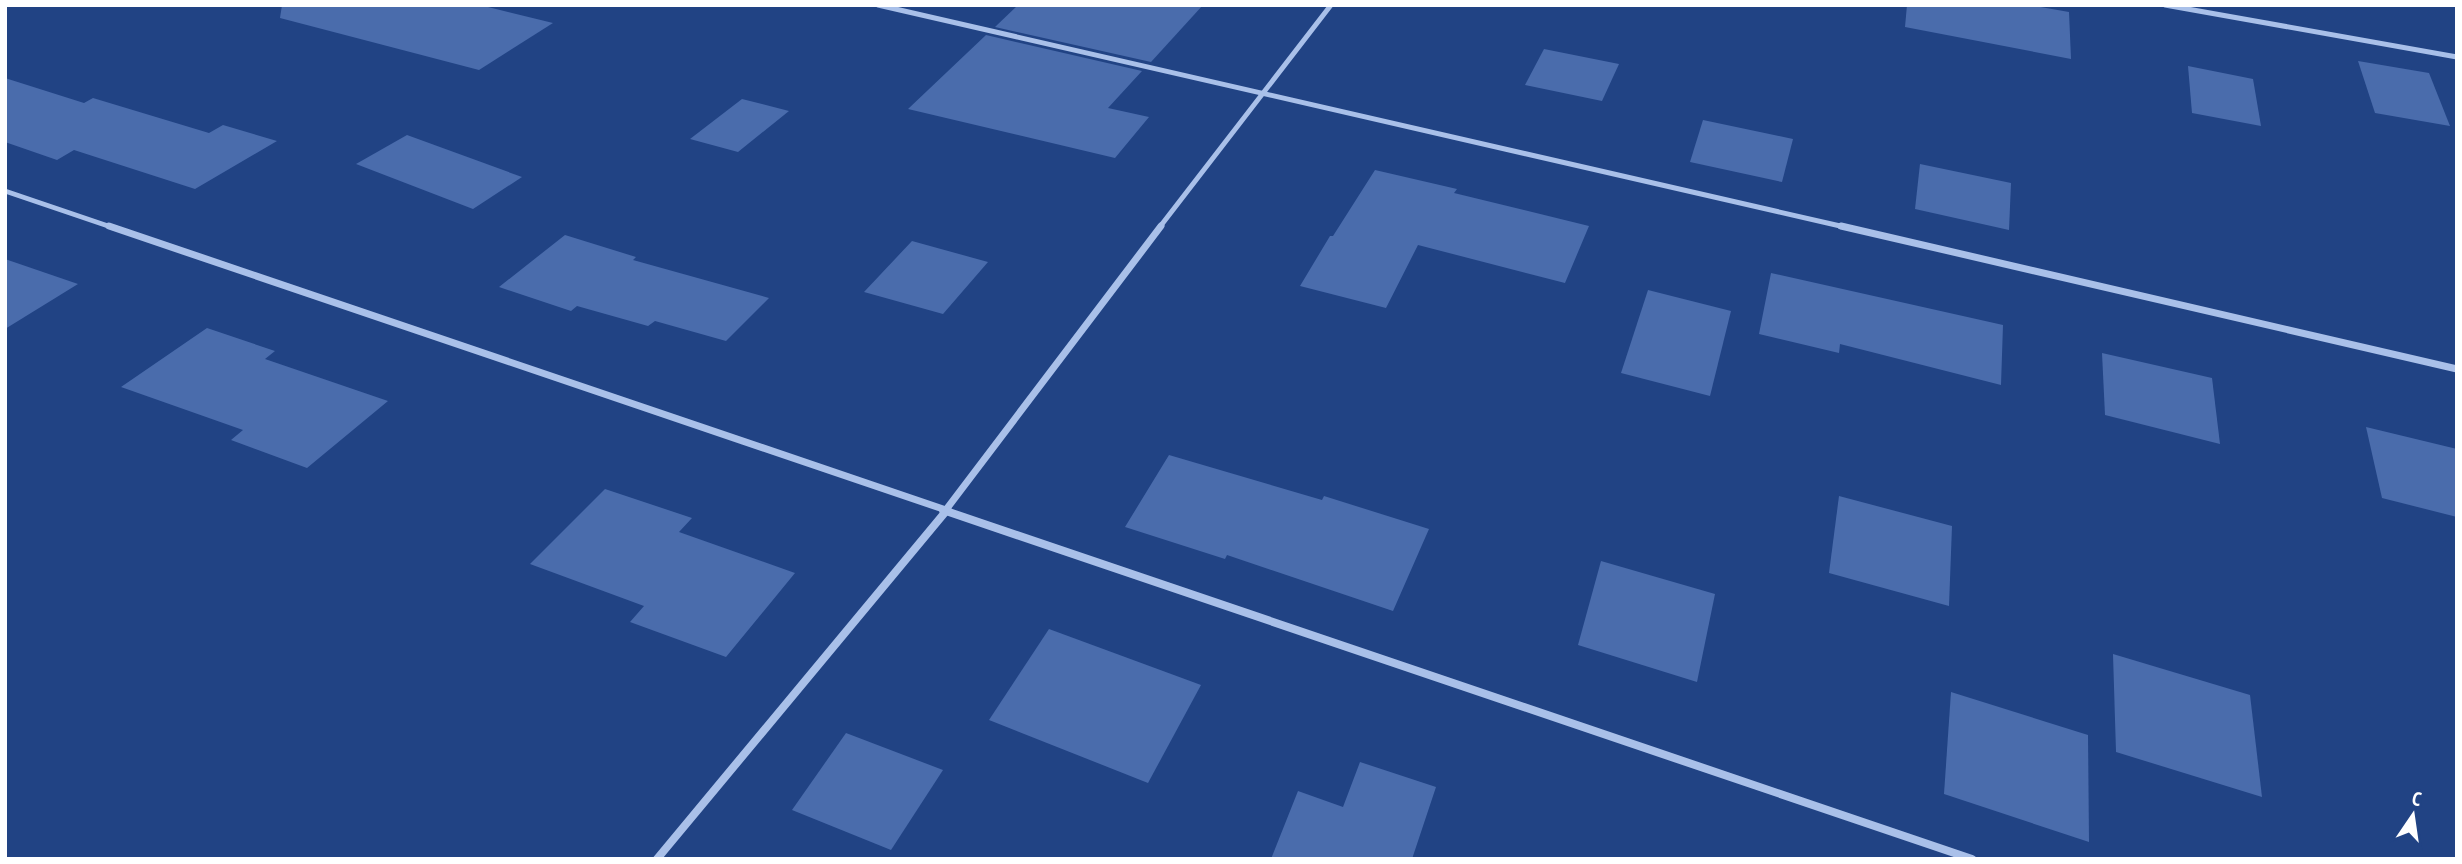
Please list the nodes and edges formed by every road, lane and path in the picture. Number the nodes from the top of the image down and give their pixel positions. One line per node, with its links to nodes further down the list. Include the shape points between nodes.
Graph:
1 (878, 5): 5 (street)
2 (1331, 5): 5 (street)
3 (2165, 5): 4 (street)
4 (2457, 57)
5 (1262, 92): 7 (street); 8 (street)
6 (5, 191): 8 (street)
7 (2457, 369)
8 (945, 512): 9 (street); 10 (street)
9 (657, 859)
10 (1972, 859)

